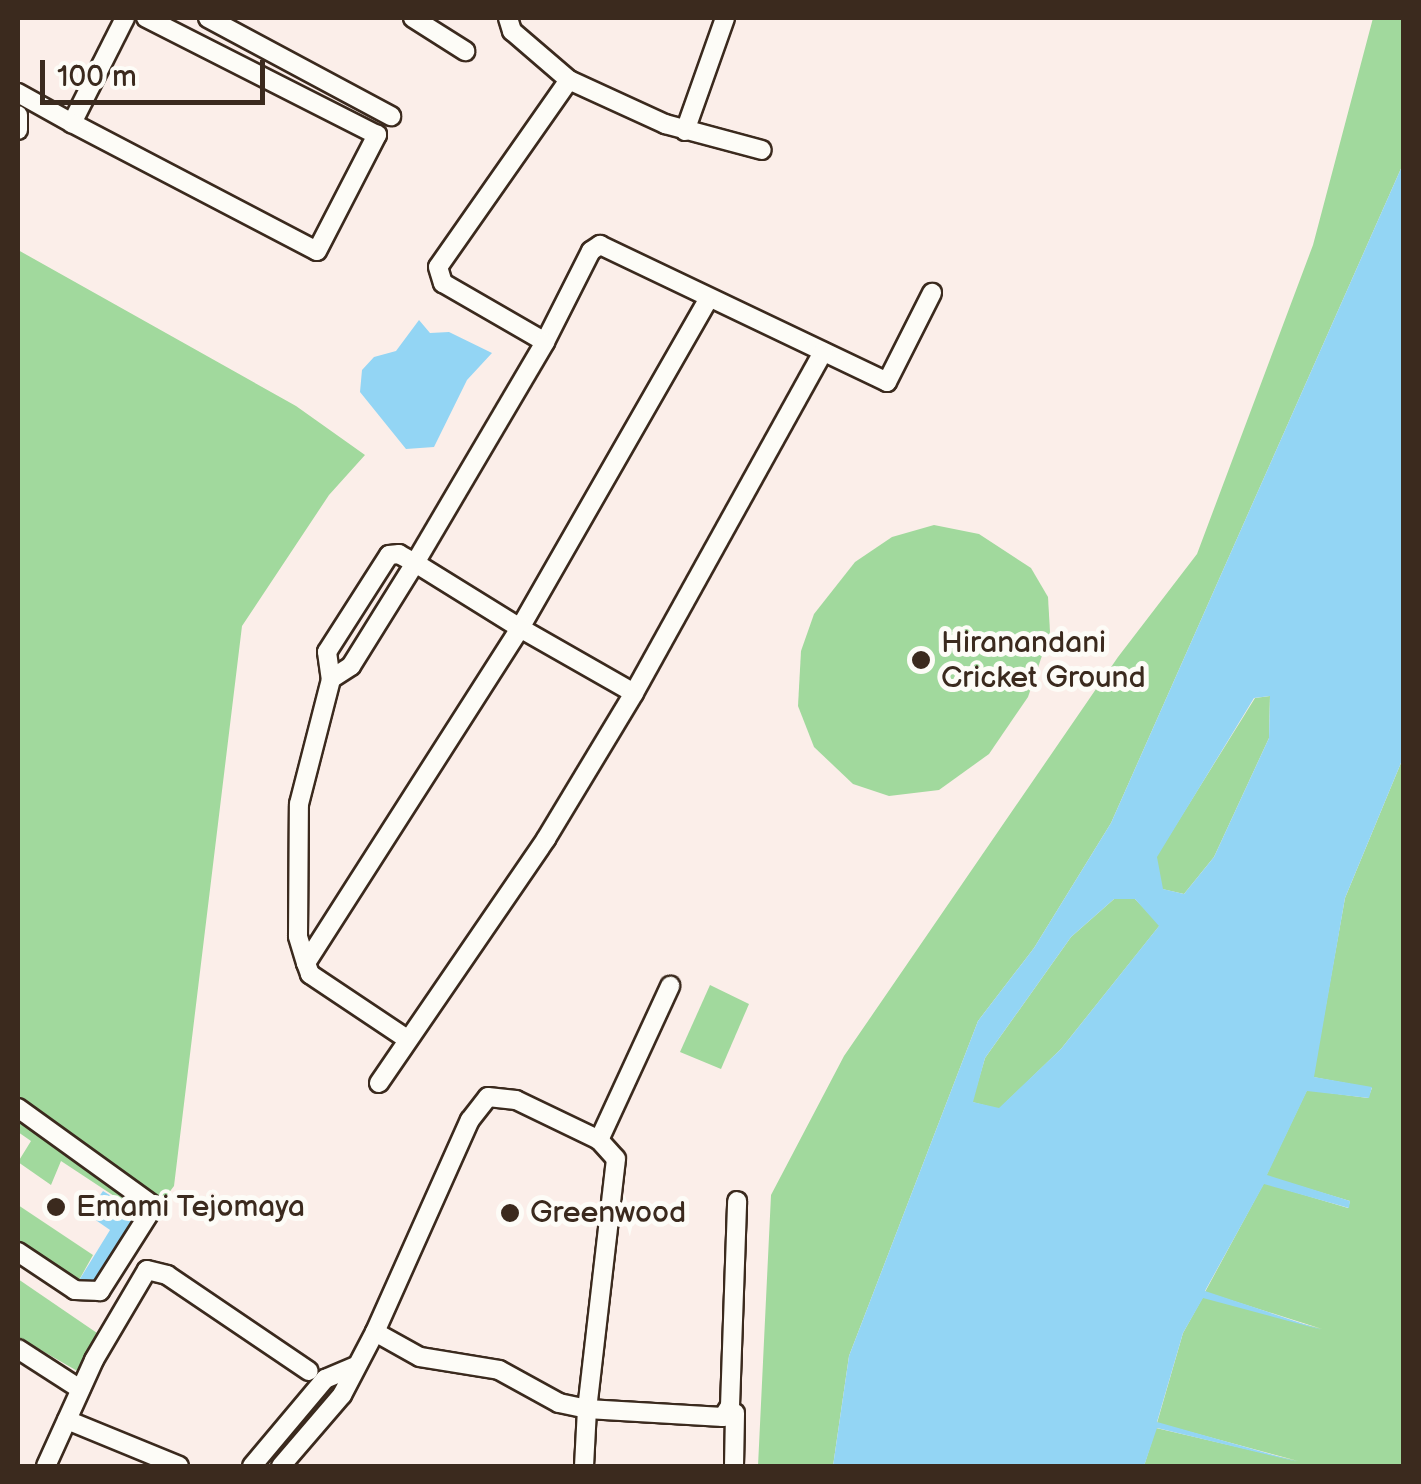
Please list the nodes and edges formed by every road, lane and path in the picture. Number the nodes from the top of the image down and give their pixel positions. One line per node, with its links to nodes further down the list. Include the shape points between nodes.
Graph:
1 (125, 18): 14 (street)
2 (146, 18): 14 (street, via 376,135 317,251)
3 (208, 18): 13 (street)
4 (413, 18): 9 (street)
5 (508, 18): 8 (street)
6 (524, 18): 8 (street)
7 (726, 18): 16 (street)
8 (524, 42): 10 (street)
9 (464, 51)
10 (569, 80): 16 (street); 20 (street, via 436,273)
11 (18, 93): 14 (street)
12 (18, 115): 15 (street)
13 (391, 116)
14 (72, 123)
15 (18, 130)
16 (685, 131): 17 (street)
17 (762, 150)
18 (932, 292): 21 (street, via 886,382)
19 (708, 300): 20 (street, via 594,246); 21 (street); 23 (street)
20 (545, 342): 22 (street)
21 (822, 352): 25 (street)
22 (416, 563): 23 (street); 24 (street, via 351,666); 24 (street, via 399,554 380,560 327,652)
23 (520, 628): 25 (street); 26 (street)
24 (331, 679): 26 (street, via 299,804 298,936)
25 (634, 694): 28 (street, via 546,840)
26 (306, 964): 28 (street, via 310,974)
27 (670, 986): 31 (street)
28 (406, 1039): 29 (street)
29 (379, 1082)
30 (18, 1108): 33 (street, via 154,1206 100,1291 76,1290)
31 (599, 1140): 34 (street, via 516,1100 488,1097 470,1120); 39 (street, via 616,1159)
32 (737, 1200): 39 (street, via 727,1414)
33 (18, 1252)
34 (375, 1332): 36 (street); 39 (street, via 420,1357 498,1370)
35 (18, 1349): 38 (street)
36 (356, 1366): 44 (street, via 325,1379); 45 (street, via 342,1395)
37 (309, 1371): 38 (street, via 152,1269 140,1278)
38 (80, 1389): 41 (street)
39 (587, 1409): 46 (street)
40 (735, 1412): 47 (street)
41 (67, 1420): 42 (street); 43 (street)
42 (46, 1466)
43 (179, 1466)
44 (252, 1466)
45 (280, 1466)
46 (584, 1466)
47 (734, 1466)

